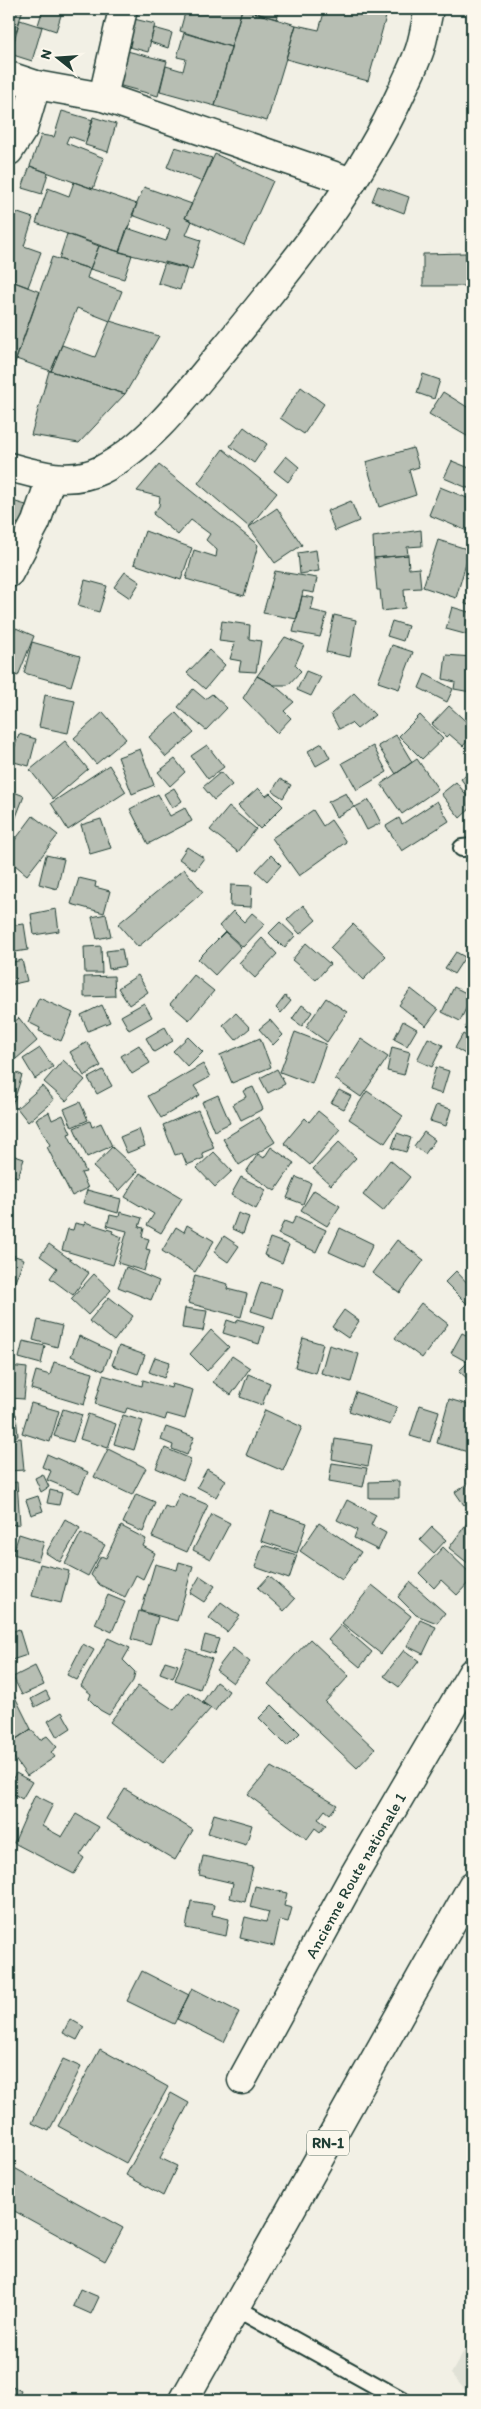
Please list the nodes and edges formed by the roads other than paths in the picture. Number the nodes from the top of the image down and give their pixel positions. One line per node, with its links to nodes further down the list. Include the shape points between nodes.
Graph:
1 (123, 9): 5 (street)
2 (429, 9): 7 (street, via 416,59 388,122)
3 (9, 76): 4 (street)
4 (36, 85): 5 (street); 6 (street, via 23,129)
5 (102, 97): 7 (street)
6 (9, 151)
7 (352, 182): 9 (street, via 304,252 206,372 132,452 99,470 73,478)
8 (9, 467): 9 (street)
9 (51, 478): 10 (street, via 36,522)
10 (9, 573)
11 (472, 1673): 13 (street, Ancienne Route nationale 1, via 354,1875)
12 (472, 1886): 14 (street, RN-1)
13 (242, 2080)
14 (236, 2308): 15 (street, RN-1); 16 (lane)
15 (184, 2400)
16 (402, 2400)

